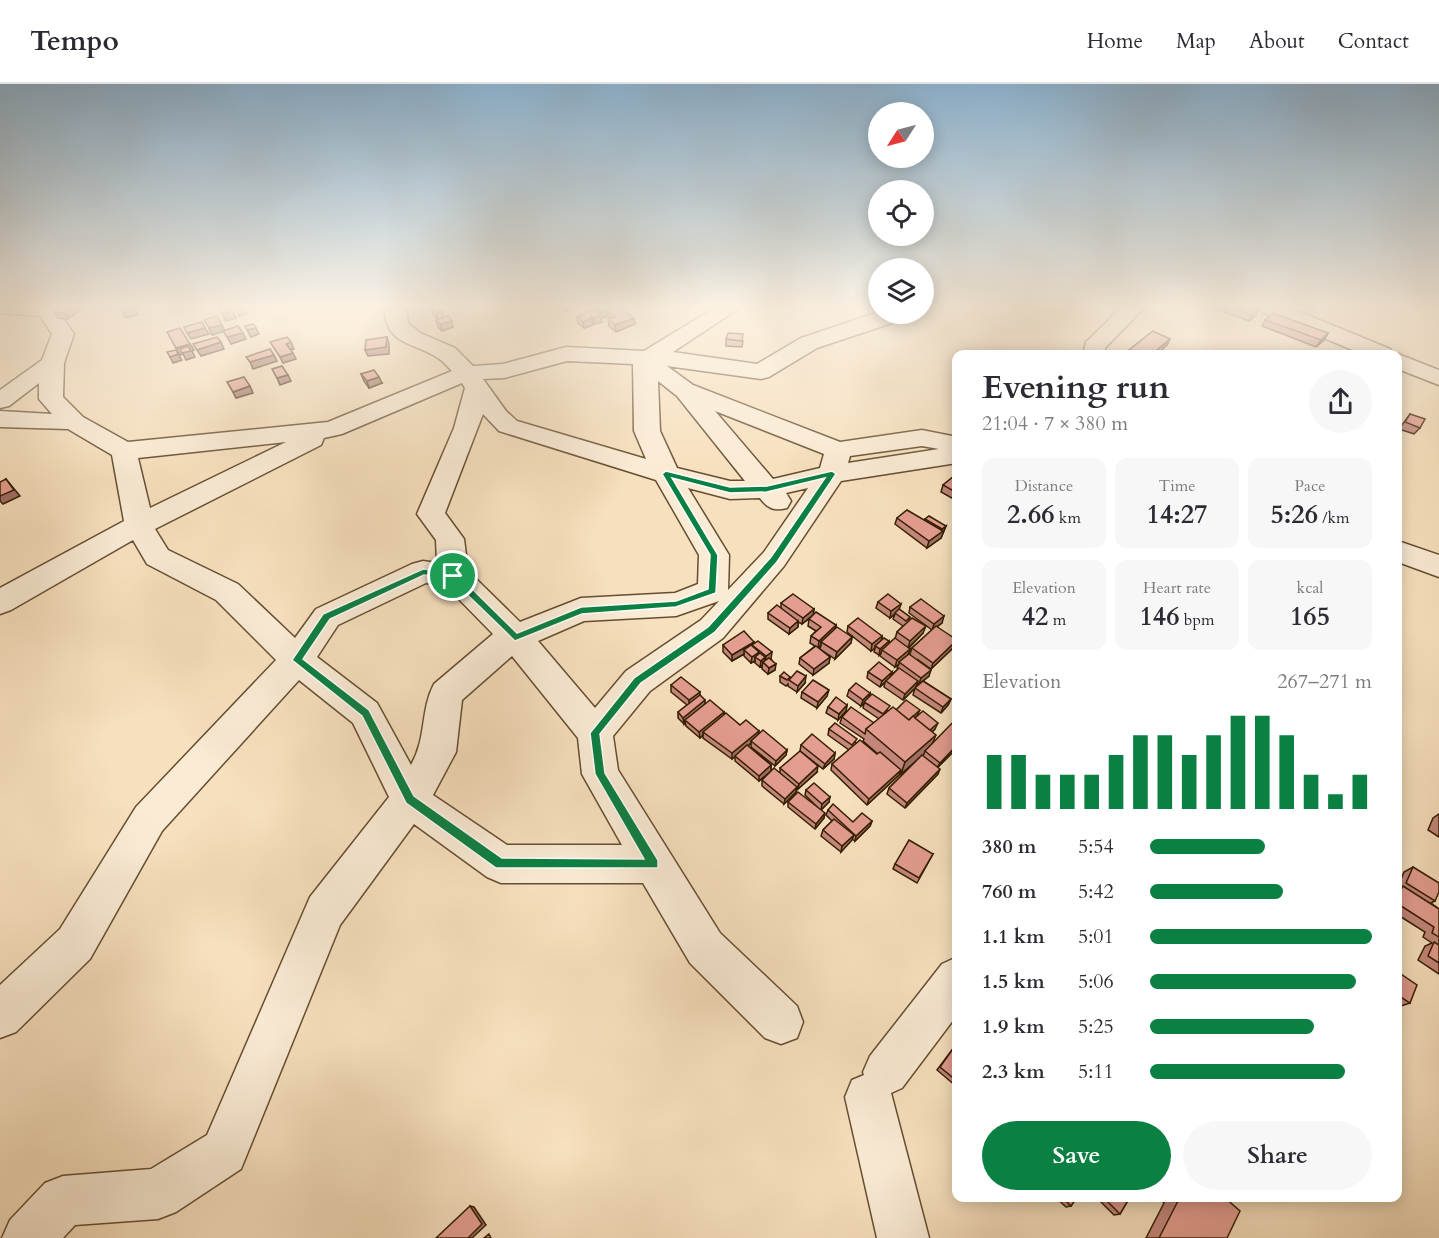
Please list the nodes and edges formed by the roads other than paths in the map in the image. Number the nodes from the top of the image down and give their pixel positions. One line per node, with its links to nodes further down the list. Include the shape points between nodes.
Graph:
1 (646, 360): 20 (street, via 647,431)
2 (454, 361): 10 (street)
3 (541, 361): 10 (street)
4 (647, 361): 11 (street)
5 (693, 361): 6 (street, via 761,372)
6 (779, 361)
7 (52, 363): 12 (street); 14 (street, via 51,399)
8 (1402, 363): 9 (street)
9 (1439, 378)
10 (472, 380): 15 (street); 20 (street, via 508,426); 26 (street, via 467,429 431,514 450,539)
11 (684, 390): 19 (street); 21 (street)
12 (0, 401)
13 (0, 419): 14 (street)
14 (74, 422): 17 (street)
15 (333, 429): 17 (street); 22 (street)
16 (952, 444): 19 (street, via 922,438)
17 (124, 451): 22 (street)
18 (952, 455): 19 (street)
19 (835, 462): 21 (street); 23 (street)
20 (666, 474): 21 (street, via 730,490); 28 (street, via 714,555 712,591 676,604 581,610)
21 (767, 489): 23 (street)
22 (139, 525): 27 (street); 29 (street, via 157,556 227,592)
23 (797, 525): 30 (street, via 774,560 712,629 638,681)
24 (1402, 552): 25 (street)
25 (1439, 566)
26 (453, 576): 28 (street); 29 (street, via 423,572 327,617)
27 (0, 602)
28 (515, 637): 30 (street); 31 (street, via 446,694 438,752)
29 (297, 660): 31 (street, via 365,713); 34 (street, via 149,819 75,944)
30 (595, 733): 32 (street, via 600,774)
31 (410, 800): 32 (street, via 501,864); 36 (street, via 325,910 224,1152 158,1194 63,1201)
32 (654, 864): 35 (street, via 705,948)
33 (952, 986): 37 (street, via 878,1085)
34 (0, 1016)
35 (781, 1022)
36 (28, 1238)
37 (903, 1238)

